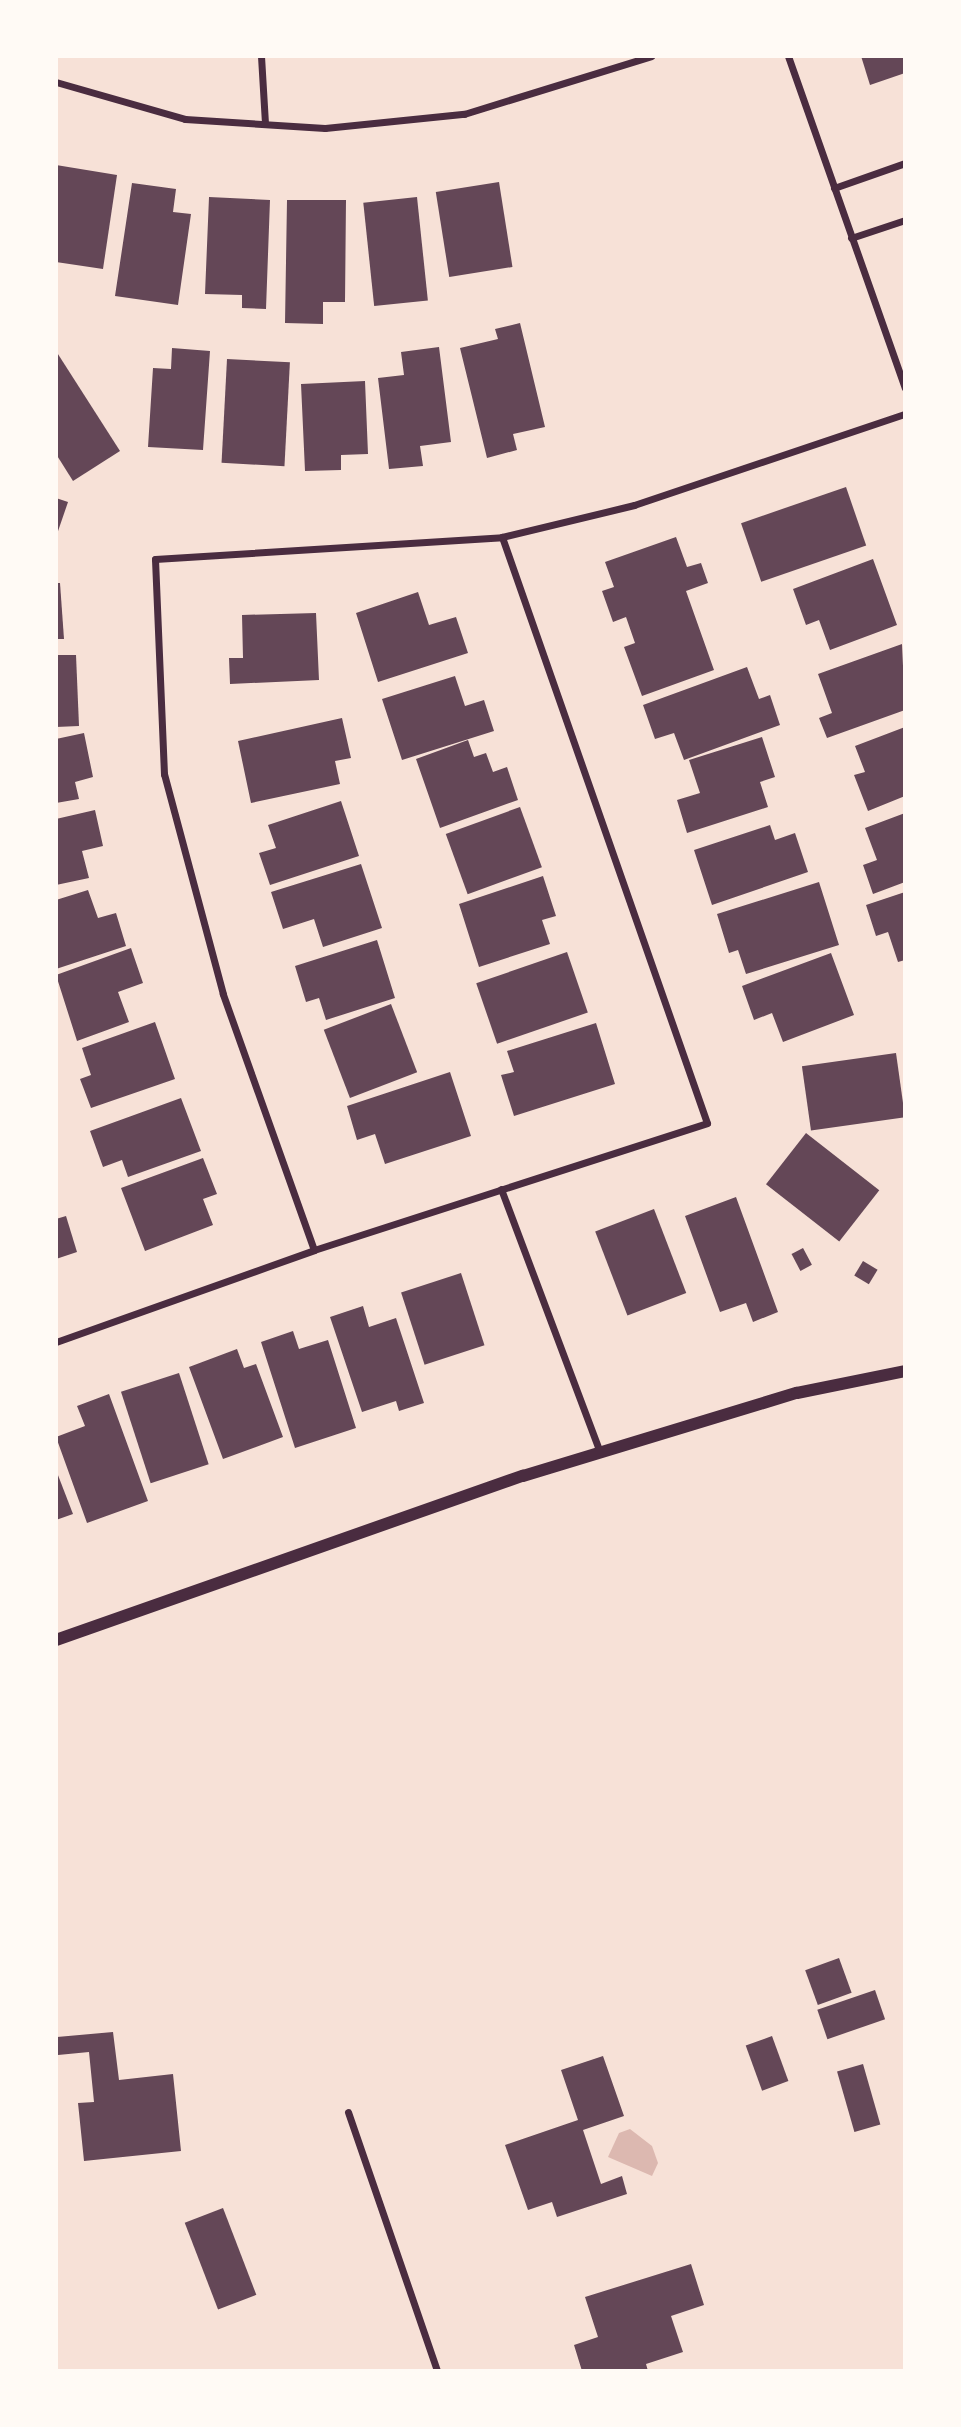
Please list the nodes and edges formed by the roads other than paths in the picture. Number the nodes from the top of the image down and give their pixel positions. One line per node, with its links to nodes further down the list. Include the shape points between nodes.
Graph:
1 (261, 56): 5 (street)
2 (651, 56): 5 (street, via 464,114 325,128)
3 (788, 56): 7 (street)
4 (56, 82): 5 (street, via 185,119)
5 (265, 124)
6 (905, 163): 7 (street)
7 (834, 188): 9 (street)
8 (905, 220): 9 (street)
9 (852, 238): 10 (street)
10 (905, 388)
11 (905, 414): 12 (street, via 634,505)
12 (502, 537): 13 (street, via 706,1123); 14 (street, via 155,559 164,774 223,994)
13 (501, 1189): 14 (street); 17 (street)
14 (314, 1250): 15 (street)
15 (56, 1342)
16 (905, 1371): 17 (street, via 797,1393)
17 (600, 1452): 18 (street)
18 (56, 1640)
19 (348, 2112): 20 (street)
20 (437, 2371)

